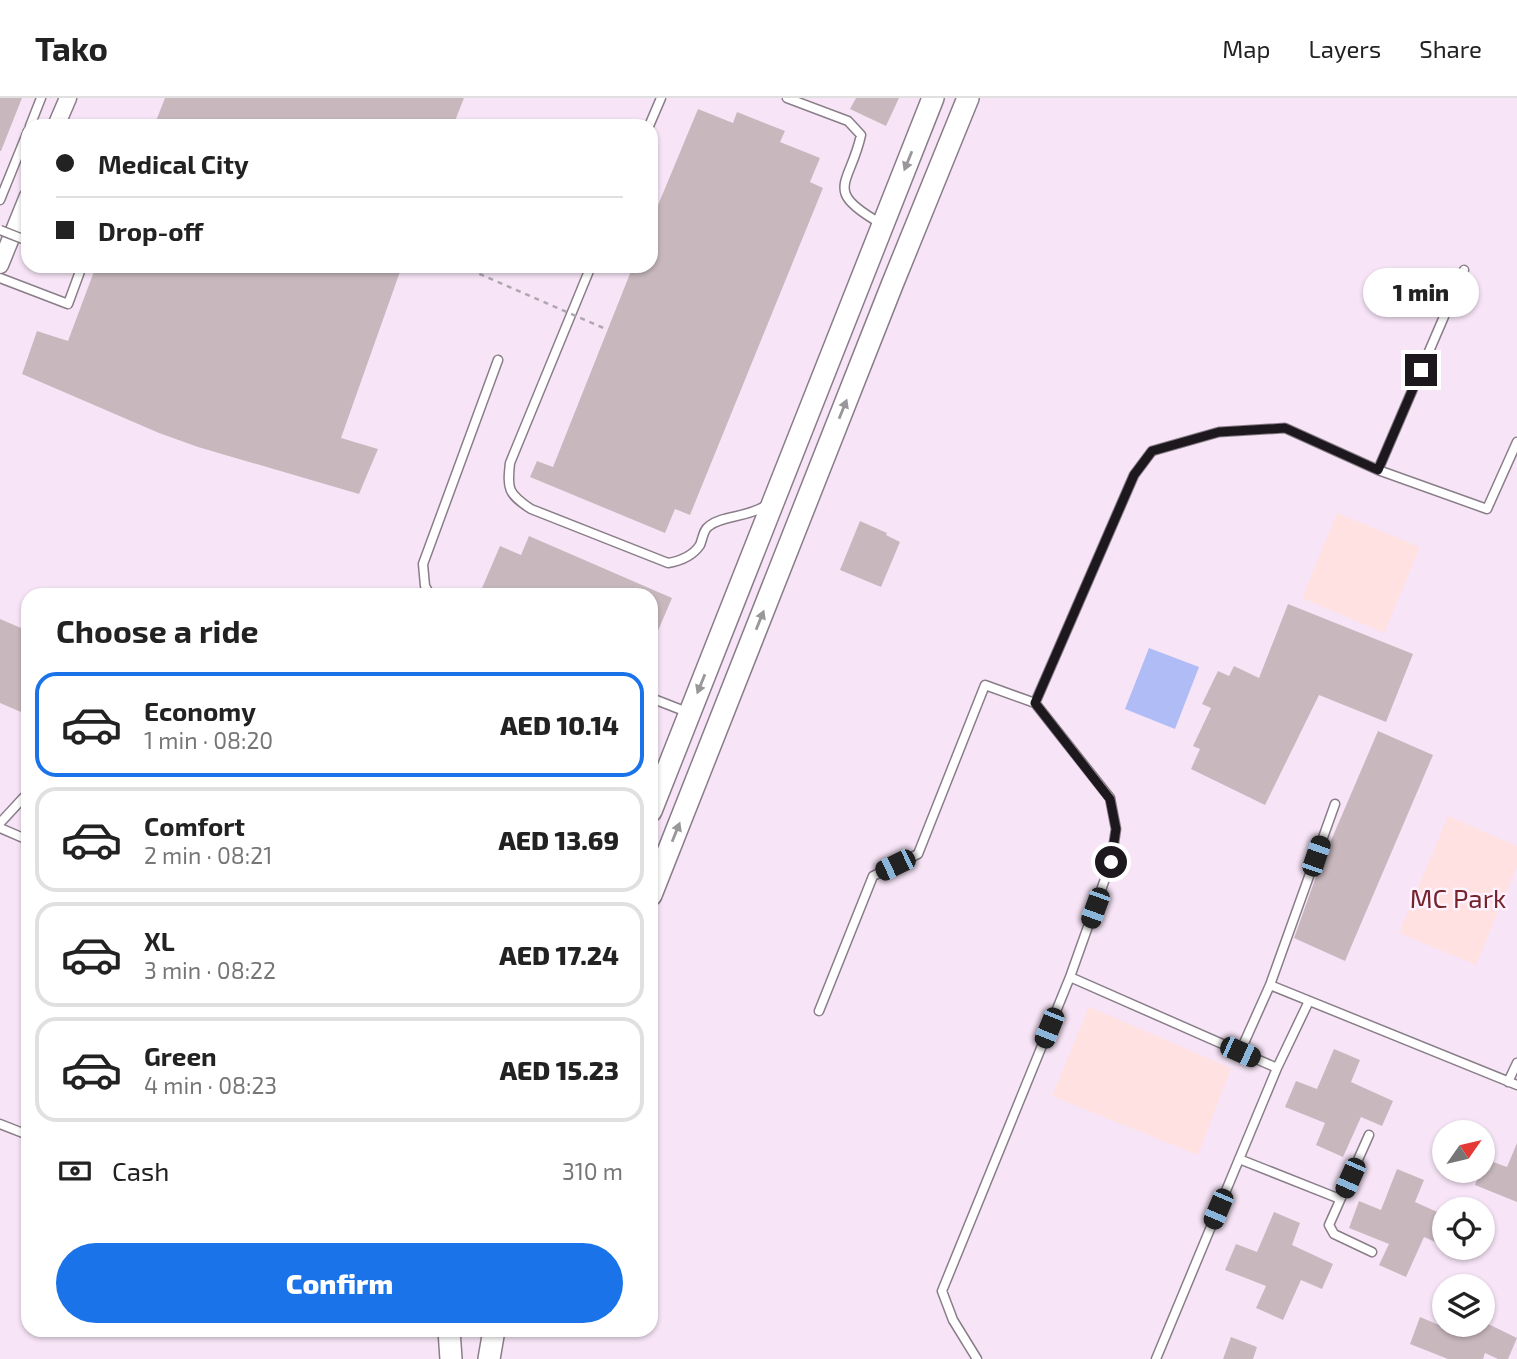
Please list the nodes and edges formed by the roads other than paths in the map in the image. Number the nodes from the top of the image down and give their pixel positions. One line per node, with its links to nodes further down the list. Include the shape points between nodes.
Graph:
1 (41, 98): 7 (lane)
2 (68, 98): 8 (street)
3 (661, 98): 9 (lane)
4 (787, 98): 13 (lane, via 848,121 861,135 844,180 847,199)
5 (933, 98): 13 (street, one-way to 13)
6 (968, 98): 35 (street, one-way to 6)
7 (33, 119)
8 (59, 119)
9 (652, 119)
10 (21, 148): 11 (lane)
11 (0, 200)
12 (21, 213): 16 (street)
13 (883, 224): 24 (street)
14 (0, 230): 15 (lane, bridge)
15 (21, 238)
16 (0, 265)
17 (1464, 270): 23 (lane)
18 (79, 273): 20 (lane, via 68,304)
19 (588, 273): 24 (lane, via 510,463 507,485 515,498 531,509 667,563 683,561 699,546 706,527 754,513)
20 (0, 278)
21 (498, 360): 25 (lane, via 423,564)
22 (1517, 442): 23 (lane, via 1487,509)
23 (1378, 470): 27 (lane, via 1285,428 1219,432 1152,451 1134,475)
24 (774, 500): 28 (street, one-way to 28)
25 (426, 588)
26 (658, 701): 28 (lane)
27 (1035, 703): 36 (lane, via 1110,799 1116,829 1111,862); 39 (lane, via 985,685 918,854 873,876)
28 (690, 713): 29 (street)
29 (658, 793)
30 (21, 800): 32 (lane)
31 (1335, 804): 37 (lane)
32 (0, 823)
33 (0, 828): 34 (lane)
34 (21, 837)
35 (658, 877)
36 (1069, 977): 40 (lane); 54 (lane, via 942,1291)
37 (1270, 985): 38 (lane); 40 (lane)
38 (1310, 1001): 42 (lane); 43 (lane)
39 (819, 1011)
40 (1240, 1052): 42 (lane)
41 (1517, 1063): 43 (lane)
42 (1277, 1068): 47 (lane)
43 (1513, 1083)
44 (0, 1124): 45 (lane)
45 (21, 1132)
46 (1369, 1135): 48 (lane)
47 (1239, 1159): 48 (lane); 55 (lane)
48 (1340, 1199): 49 (lane, via 1330,1230)
49 (1372, 1252)
50 (449, 1337): 52 (street)
51 (493, 1337): 53 (street)
52 (451, 1359)
53 (489, 1359)
54 (977, 1359)
55 (1156, 1359)

